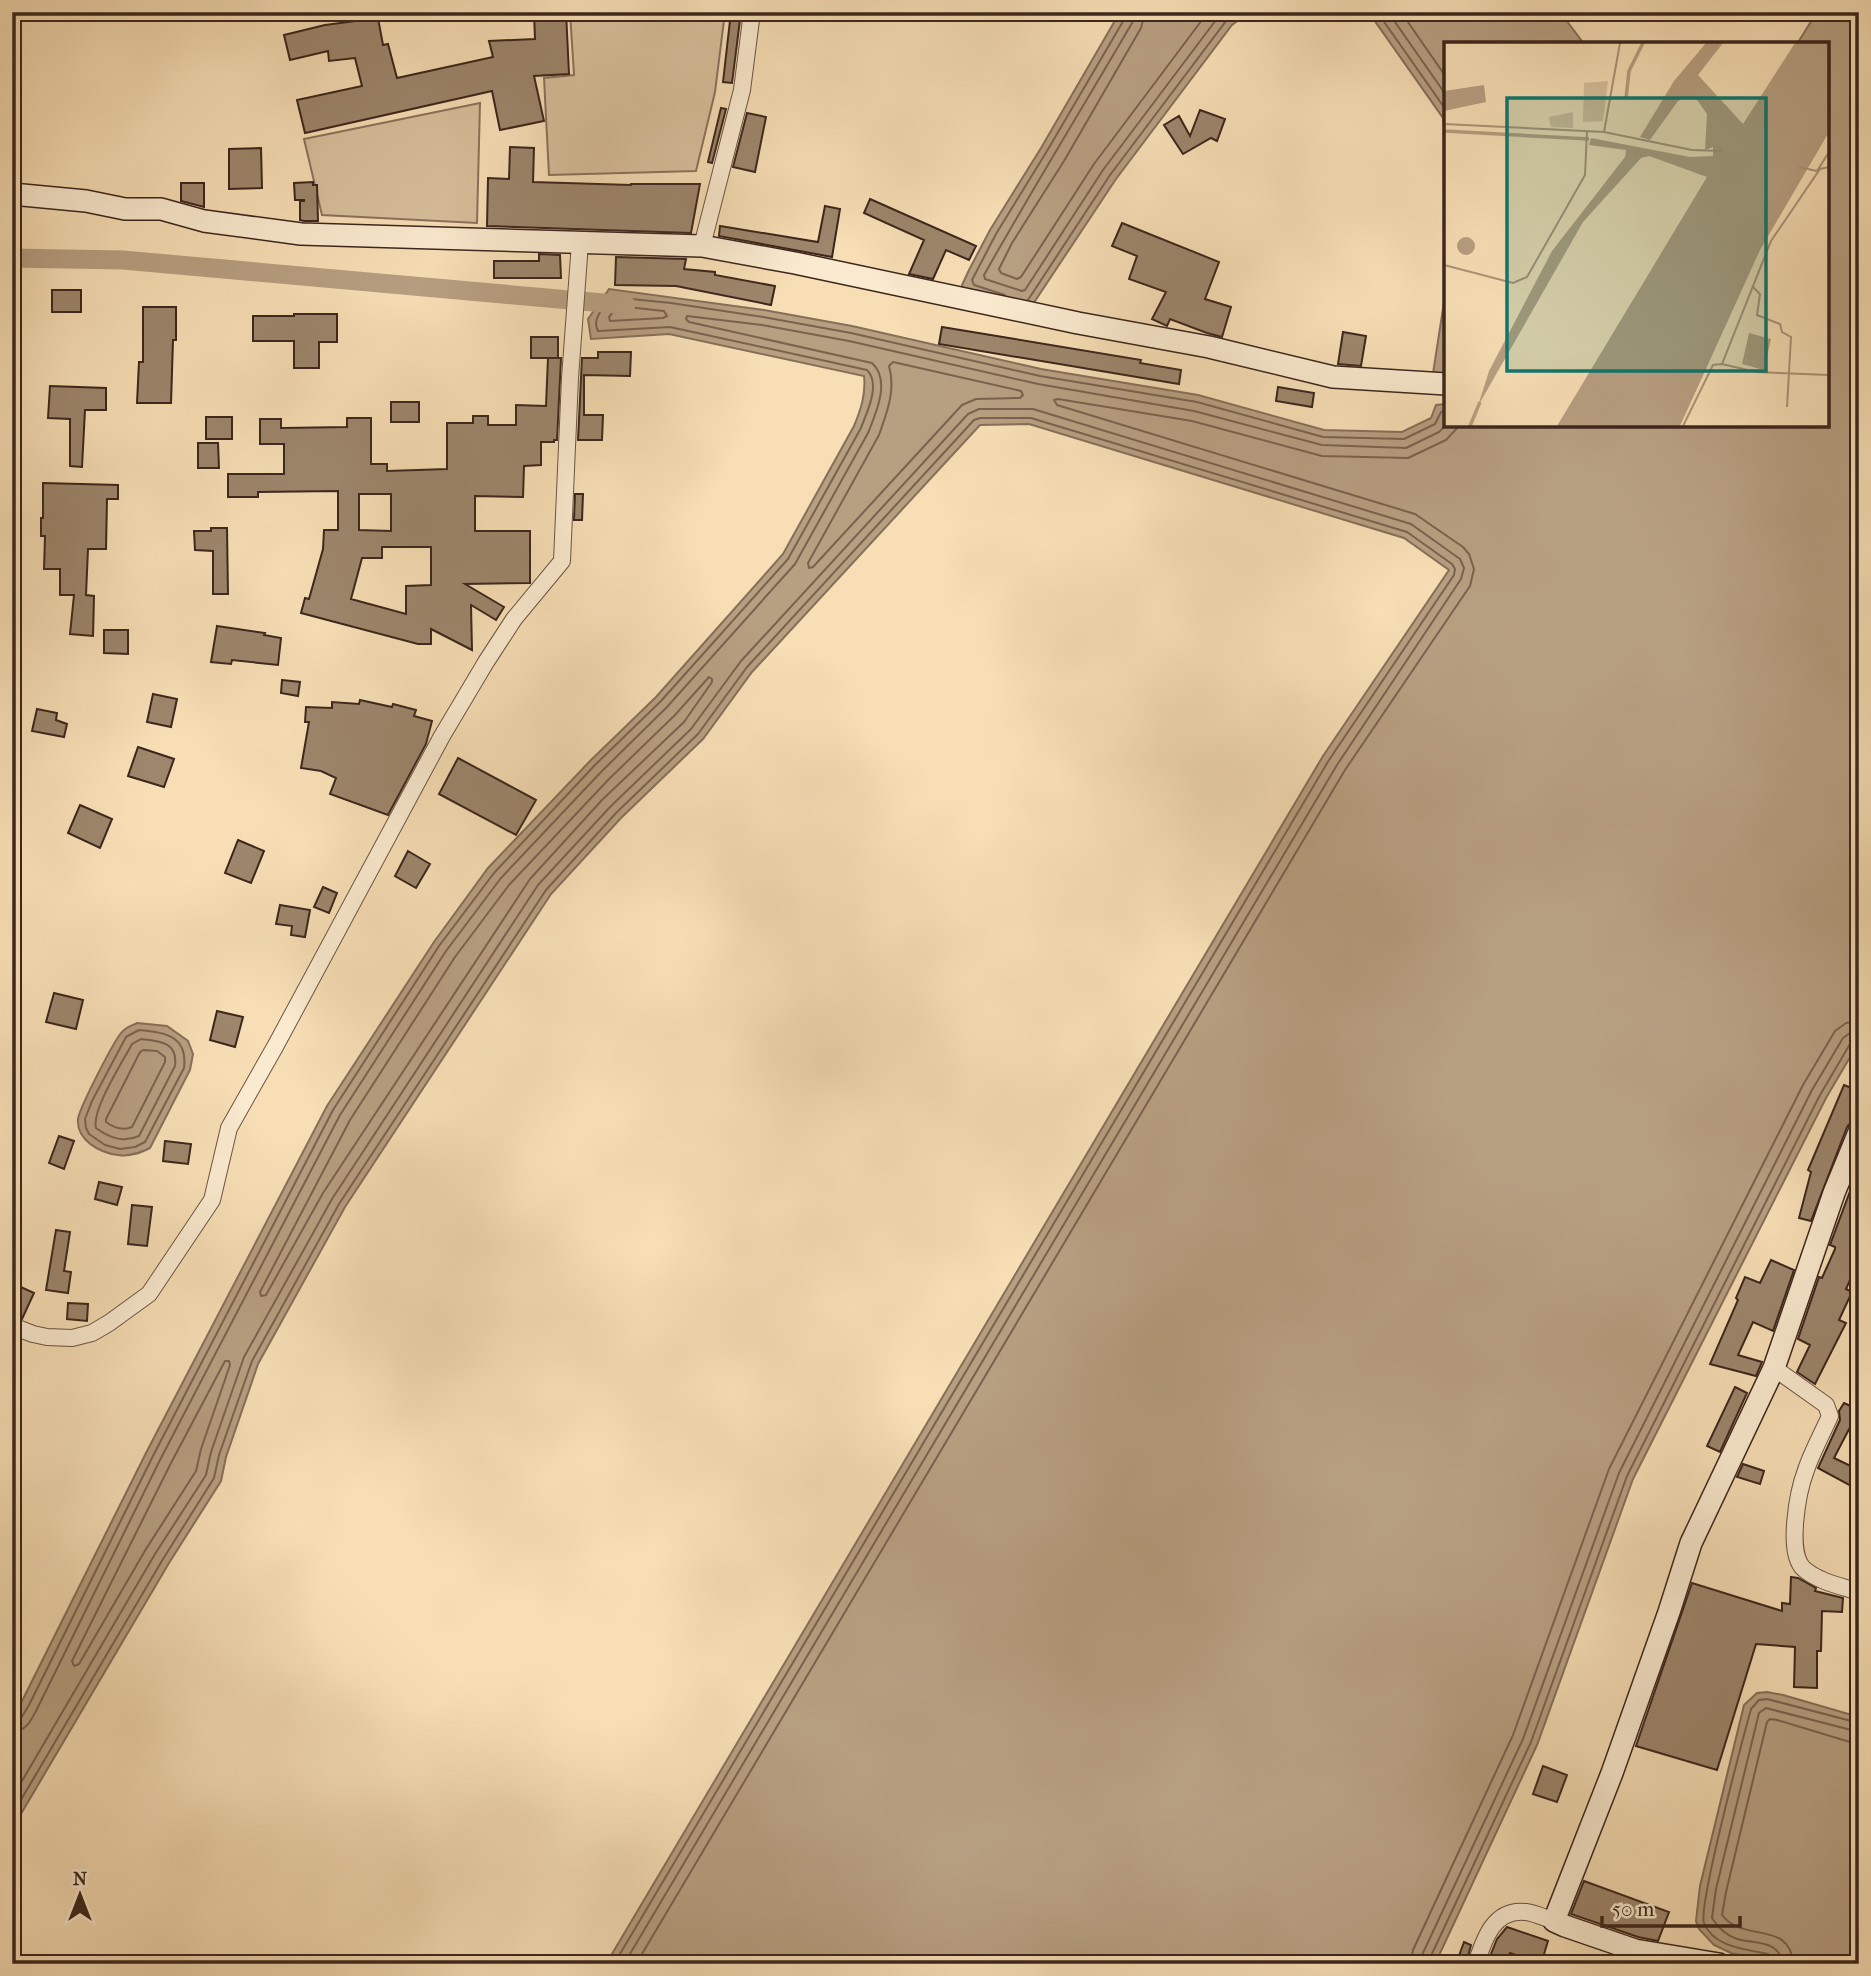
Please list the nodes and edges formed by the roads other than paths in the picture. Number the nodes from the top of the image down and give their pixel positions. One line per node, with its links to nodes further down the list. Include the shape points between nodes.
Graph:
1 (752, 12): 3 (street, via 742,90)
2 (12, 194): 4 (main road, via 125,209 161,209 204,221 301,234)
3 (702, 246): 4 (main road); 5 (main road, via 1209,347 1333,377)
4 (580, 253): 7 (street, via 562,561 514,619 442,736 229,1128 212,1200 149,1294 92,1333 72,1338 47,1337)
5 (1444, 384)
6 (1859, 1132): 8 (main road)
7 (12, 1326)
8 (1774, 1368): 9 (street, via 1826,1405 1830,1416 1805,1471 1794,1548 1797,1559 1803,1569 1822,1580); 10 (main road, via 1691,1543)
9 (1859, 1592)
10 (1554, 1921): 11 (street, via 1527,1912 1499,1919 1489,1928); 12 (main road, via 1635,1950)
11 (1476, 1964)
12 (1719, 1964)

